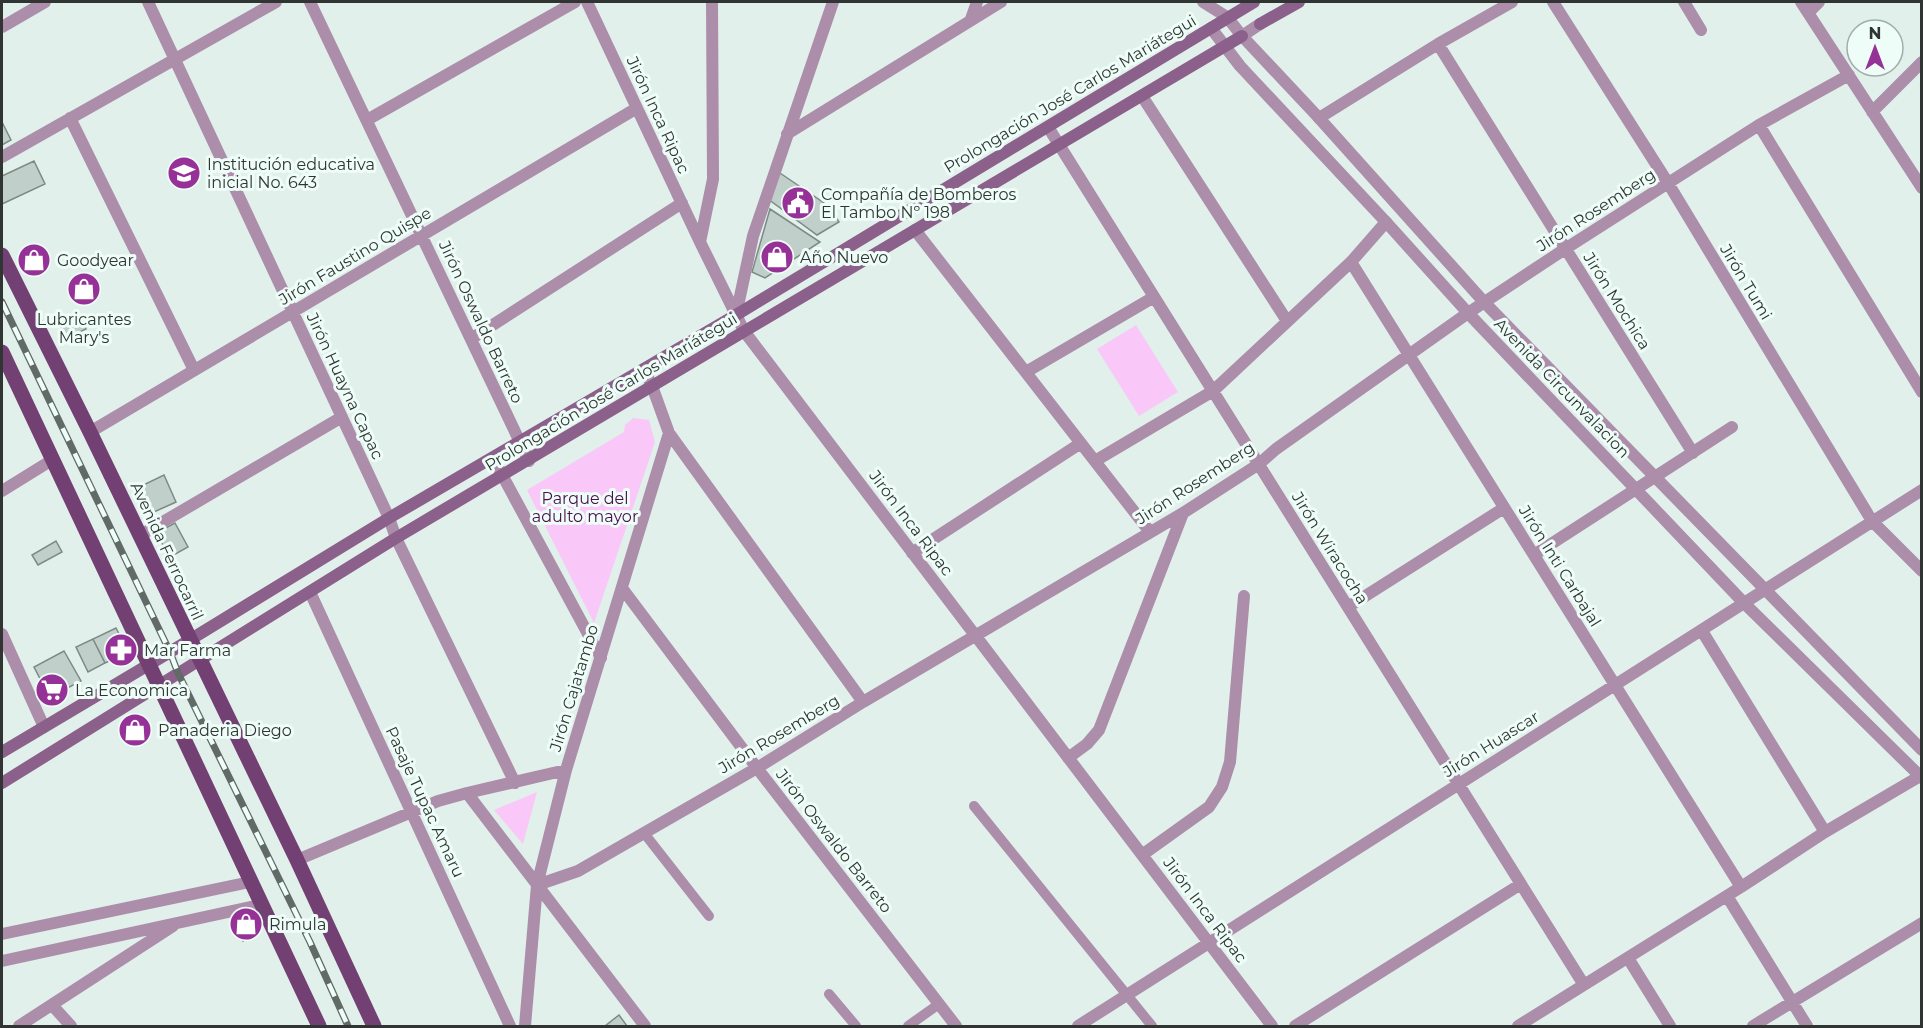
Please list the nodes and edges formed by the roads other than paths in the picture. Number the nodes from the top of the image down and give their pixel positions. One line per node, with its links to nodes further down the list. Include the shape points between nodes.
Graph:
1 (45, 2): 23 (street)
2 (148, 2): 29 (street, Jirón Huayna Capac)
3 (276, 2): 29 (street)
4 (310, 2): 39 (street, Jirón Oswaldo Barreto)
5 (575, 2): 39 (street)
6 (586, 2): 35 (street, Jirón Inca Ripac)
7 (712, 2): 51 (street, via 713,179)
8 (833, 2): 42 (street)
9 (977, 2): 21 (street)
10 (1001, 2): 21 (street)
11 (1204, 2): 20 (street, Avenida Circunvalacion); 24 (street, Avenida Circunvalacion)
12 (1254, 2): 20 (main road, Prolongación José Carlos Mariátegui)
13 (1299, 2): 22 (main road)
14 (1512, 2): 27 (street)
15 (1553, 2): 45 (street, Jirón Tumi)
16 (1684, 2): 25 (street)
17 (1801, 2): 19 (street)
18 (1819, 2): 19 (street)
19 (1808, 13): 31 (street)
20 (1227, 17): 24 (main road, Prolongación José Carlos Mariátegui); 26 (street, Avenida Circunvalacion)
21 (971, 19): 42 (street)
22 (1260, 24): 26 (street)
23 (2, 27)
24 (1211, 28): 28 (street, Avenida Circunvalacion); 41 (main road, Prolongación José Carlos Mariátegui)
25 (1701, 30)
26 (1242, 36): 28 (main road, Prolongación José Carlos Mariátegui); 38 (street, Avenida Circunvalacion)
27 (1438, 44): 38 (street); 52 (street, Jirón Mochica)
28 (1225, 47): 34 (main road, Prolongación José Carlos Mariátegui); 48 (street, Avenida Circunvalacion)
29 (174, 58): 37 (street); 57 (street, Jirón Huayna Capac)
30 (1922, 62): 36 (street)
31 (1845, 69)
32 (1845, 77): 40 (street, Jirón Rosemberg)
33 (1851, 78): 36 (street)
34 (1142, 96): 43 (main road, Prolongación José Carlos Mariátegui); 60 (street)
35 (637, 108): 47 (street, Jirón Inca Ripac); 50 (street, Jirón Faustino Quispe)
36 (1872, 112): 46 (street)
37 (70, 118): 44 (street); 66 (street)
38 (1319, 118): 56 (street, Avenida Circunvalacion)
39 (366, 120): 50 (street, Jirón Oswaldo Barreto)
40 (1759, 125): 45 (street, Jirón Rosemberg); 70 (street)
41 (1048, 127): 43 (street, Jirón Wiracocha); 59 (main road, Prolongación José Carlos Mariátegui)
42 (787, 134): 59 (street, via 753,236)
43 (1059, 145): 49 (main road, Prolongación José Carlos Mariátegui); 55 (street, Jirón Wiracocha)
44 (2, 157)
45 (1668, 183): 52 (street, Jirón Rosemberg); 91 (street, Jirón Tumi)
46 (1922, 188)
47 (681, 203): 51 (street, Jirón Inca Ripac); 62 (street)
48 (1386, 222): 54 (street); 58 (street, Avenida Circunvalacion)
49 (915, 230): 61 (main road, Prolongación José Carlos Mariátegui); 67 (street)
50 (422, 236): 57 (street, Jirón Faustino Quispe); 62 (street, Jirón Oswaldo Barreto)
51 (700, 242): 59 (street, Jirón Inca Ripac)
52 (1565, 249): 56 (street, Jirón Rosemberg); 77 (street, Jirón Mochica)
53 (2, 255): 73 (main road, Avenida Ferrocarril)
54 (1352, 262): 60 (street); 64 (street, Jirón Inti Carbajal)
55 (1154, 297): 67 (street); 69 (street, Jirón Wiracocha)
56 (1484, 302): 58 (street, Jirón Rosemberg); 84 (street, Avenida Circunvalacion)
57 (292, 312): 66 (street, Jirón Faustino Quispe); 71 (street, Jirón Huayna Capac)
58 (1468, 313): 64 (street, Jirón Rosemberg); 85 (street, Avenida Circunvalacion)
59 (736, 315): 61 (street, Jirón Inca Ripac); 65 (main road, Prolongación José Carlos Mariátegui)
60 (1287, 321): 69 (street)
61 (744, 331): 68 (main road, Prolongación José Carlos Mariátegui); 95 (street, Jirón Inca Ripac)
62 (471, 339): 75 (street, Jirón Oswaldo Barreto)
63 (2, 352): 79 (main road)
64 (1409, 354): 82 (street, Jirón Rosemberg); 88 (street, Jirón Inti Carbajal)
65 (644, 369): 68 (street); 75 (main road, Prolongación José Carlos Mariátegui)
66 (194, 370): 73 (street, Jirón Faustino Quispe)
67 (1026, 372): 76 (street)
68 (652, 386): 74 (street); 80 (main road, Prolongación José Carlos Mariátegui)
69 (1213, 391): 81 (street); 82 (street, Jirón Wiracocha)
70 (1922, 392)
71 (342, 417): 90 (street, Jirón Huayna Capac); 93 (street)
72 (1732, 427): 77 (street)
73 (90, 432): 93 (main road, Avenida Ferrocarril)
74 (669, 433): 98 (street, Jirón Cajatambo); 113 (street)
75 (520, 442): 78 (main road, Prolongación José Carlos Mariátegui); 80 (street, Jirón Oswaldo Barreto)
76 (1081, 443): 81 (street); 95 (street)
77 (1693, 453): 84 (street)
78 (493, 458): 83 (street); 90 (main road, Prolongación José Carlos Mariátegui)
79 (52, 460): 87 (street); 110 (main road)
80 (529, 461): 83 (main road, Prolongación José Carlos Mariátegui)
81 (1095, 461): 92 (street)
82 (1259, 464): 89 (street, Jirón Rosemberg); 103 (street, Jirón Wiracocha)
83 (503, 476): 94 (main road, Prolongación José Carlos Mariátegui); 108 (street)
84 (1655, 477): 85 (street); 99 (street, Avenida Circunvalacion)
85 (1635, 489): 96 (street); 102 (street, Avenida Circunvalacion)
86 (1922, 490): 91 (street, Jirón Huascar)
87 (2, 491)
88 (1504, 508): 96 (street, Jirón Inti Carbajal); 103 (street)
89 (1183, 513): 92 (street, Jirón Rosemberg); 117 (street, via 1099,730)
90 (388, 518): 94 (street, Jirón Huayna Capac); 107 (main road, Prolongación José Carlos Mariátegui)
91 (1872, 521): 97 (street, Jirón Tumi); 99 (street, Jirón Huascar)
92 (1150, 532): 106 (street, Jirón Rosemberg)
93 (140, 536): 107 (main road, Avenida Ferrocarril)
94 (396, 538): 100 (main road, Prolongación José Carlos Mariátegui); 122 (street, Jirón Huayna Capac)
95 (912, 553): 106 (street, Jirón Inca Ripac)
96 (1534, 555): 111 (street, Jirón Inti Carbajal)
97 (1922, 571)
98 (622, 588): 108 (street, Jirón Cajatambo); 118 (street, Jirón Oswaldo Barreto)
99 (1765, 590): 102 (street, Jirón Huascar); 115 (street, Avenida Circunvalacion)
100 (310, 592): 109 (main road, Prolongación José Carlos Mariátegui); 126 (street, Pasaje Tupac Amaru)
101 (1245, 596): 129 (street, via 1230,762 1222,787 1209,807)
102 (1744, 603): 104 (street, Jirón Huascar); 120 (street, Avenida Circunvalacion)
103 (1348, 608): 123 (street, Jirón Wiracocha)
104 (1702, 631): 111 (street, Jirón Huascar); 127 (street)
105 (2, 634): 114 (street)
106 (975, 635): 113 (street, Jirón Rosemberg); 117 (street, Jirón Inca Ripac)
107 (189, 640): 109 (main road, Avenida Ferrocarril); 110 (main road, Prolongación José Carlos Mariátegui)
108 (601, 658): 119 (street, Jirón Cajatambo)
109 (200, 660): 112 (main road, Prolongación José Carlos Mariátegui); 130 (main road, Avenida Ferrocarril)
110 (148, 665): 112 (main road); 114 (main road, Prolongación José Carlos Mariátegui)
111 (1615, 685): 123 (street, Jirón Huascar); 134 (street, Jirón Inti Carbajal)
112 (158, 686): 121 (main road, Prolongación José Carlos Mariátegui); 131 (main road)
113 (863, 702): 118 (street, Jirón Rosemberg)
114 (44, 727): 116 (main road, Prolongación José Carlos Mariátegui)
115 (1922, 750)
116 (2, 752)
117 (1068, 758): 129 (street, Jirón Inca Ripac)
118 (757, 768): 128 (street, Jirón Rosemberg); 148 (street, Jirón Oswaldo Barreto)
119 (566, 770): 122 (street); 133 (street, Jirón Cajatambo)
120 (1921, 776): 127 (street)
121 (2, 783)
122 (515, 783): 124 (street)
123 (1458, 784): 132 (street, Jirón Wiracocha); 141 (street, Jirón Huascar)
124 (467, 793): 126 (street); 133 (street)
125 (974, 806): 146 (lane)
126 (411, 813): 130 (street); 154 (street, Pasaje Tupac Amaru)
127 (1825, 832): 134 (street)
128 (645, 833): 133 (street, Jirón Rosemberg, via 578,871); 137 (lane)
129 (1142, 855): 141 (street, Jirón Inca Ripac)
130 (297, 860): 153 (main road, Avenida Ferrocarril)
131 (250, 882): 136 (main road); 140 (street)
132 (1521, 884): 144 (street, Jirón Wiracocha); 163 (street)
133 (537, 885): 155 (street, Jirón Cajatambo); 156 (street)
134 (1741, 887): 135 (street)
135 (1727, 896): 142 (street); 147 (street)
136 (260, 904): 138 (street); 152 (main road)
137 (709, 916)
138 (179, 922): 143 (street); 149 (street)
139 (1922, 923): 147 (street)
140 (2, 934)
141 (1209, 943): 146 (street, Jirón Huascar); 162 (street, Jirón Inca Ripac)
142 (1628, 958): 144 (street); 165 (street)
143 (2, 961)
144 (1584, 985): 164 (street)
145 (829, 994): 157 (lane)
146 (1127, 995): 160 (street, Jirón Huascar); 161 (lane)
147 (1792, 1003): 166 (street); 167 (street)
148 (939, 1004): 158 (lane); 159 (street, Jirón Oswaldo Barreto)
149 (52, 1005): 150 (street); 151 (street)
150 (19, 1026)
151 (71, 1026)
152 (318, 1026)
153 (374, 1026)
154 (510, 1026)
155 (525, 1026)
156 (645, 1026)
157 (856, 1026)
158 (908, 1026)
159 (956, 1026)
160 (1078, 1026)
161 (1152, 1026)
162 (1272, 1026)
163 (1295, 1026)
164 (1522, 1026)
165 (1670, 1026)
166 (1754, 1026)
167 (1807, 1026)

